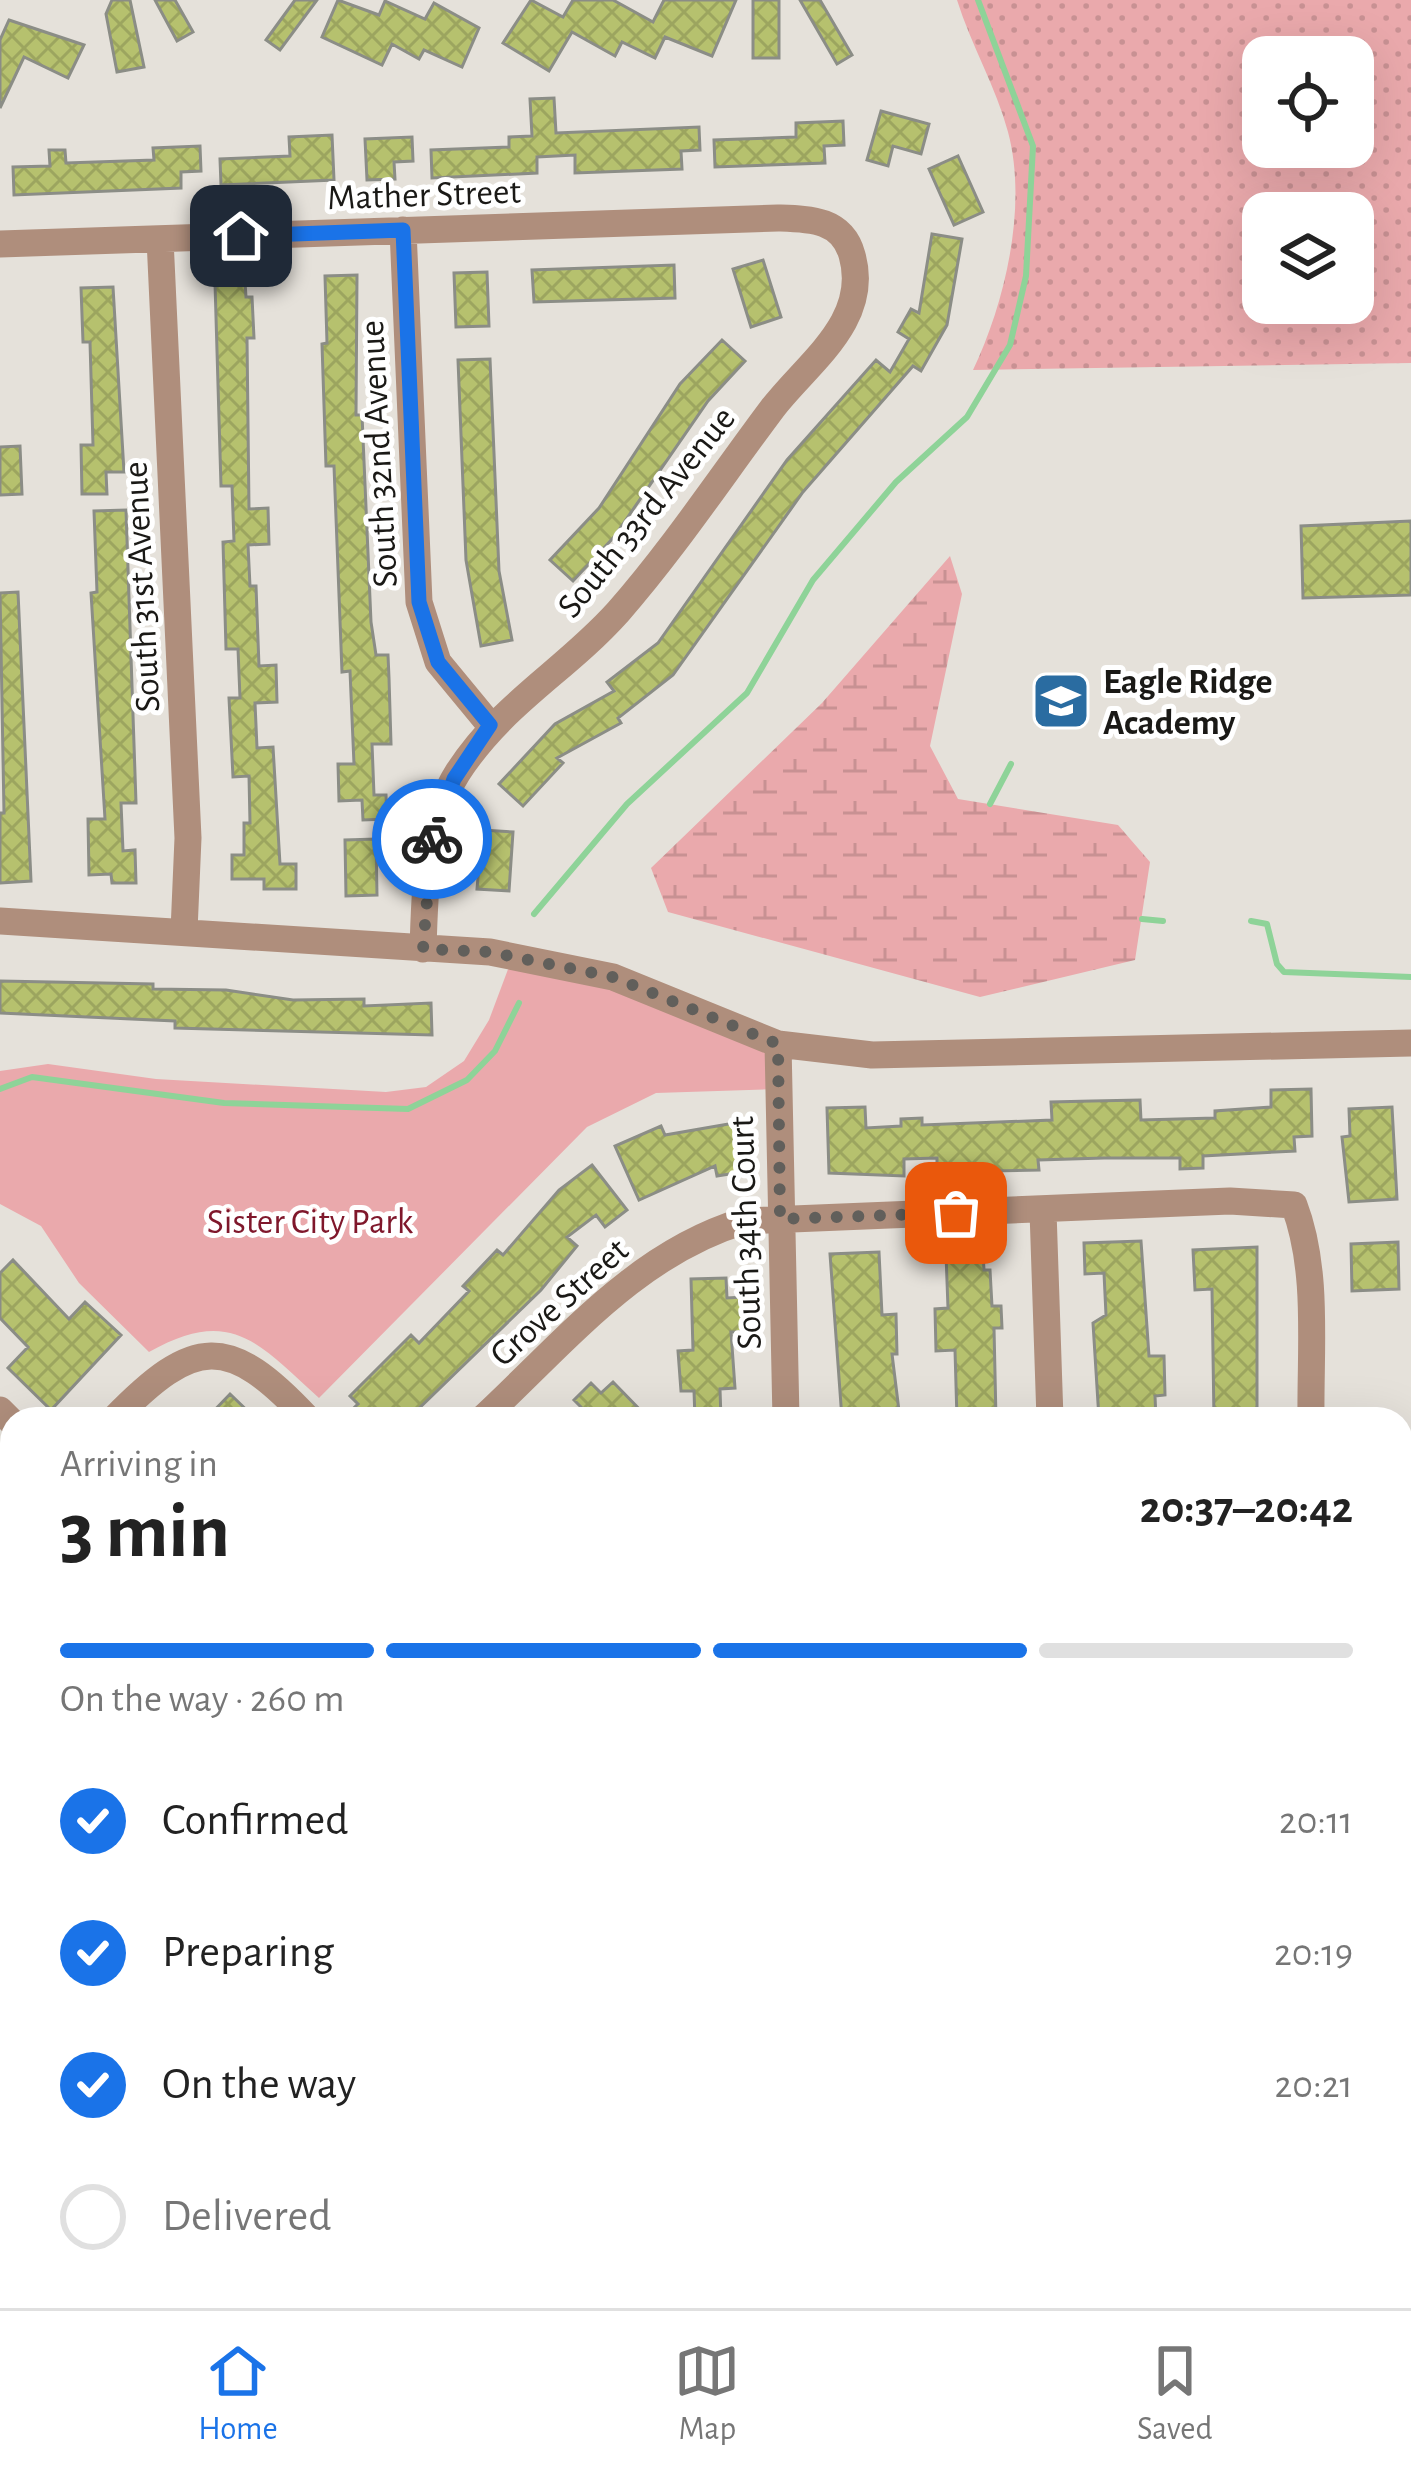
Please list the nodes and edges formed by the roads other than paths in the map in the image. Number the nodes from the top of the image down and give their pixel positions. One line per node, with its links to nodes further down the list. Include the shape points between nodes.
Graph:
1 (403, 230): 2 (street, Mather Street); 3 (street, Mather Street, via 805,219); 5 (street, South 32nd Avenue, via 419,602 438,662)
2 (160, 238): 4 (street, Mather Street); 7 (street, South 31st Avenue, via 188,838)
3 (844, 238): 5 (street, South 33rd Avenue, via 854,290 830,344 616,614)
4 (0, 244)
5 (490, 725): 8 (street, South 33rd Avenue, via 437,823)
6 (0, 921): 7 (street)
7 (184, 932): 8 (street)
8 (423, 949): 10 (street, via 490,952 613,977)
9 (1411, 1043): 10 (street, via 872,1054)
10 (778, 1044): 12 (street, South 34th Court)
11 (1043, 1211): 12 (street, Grove Street); 17 (street); 18 (street, Grove Street, via 1294,1205 1307,1250)
12 (780, 1219): 15 (street, Grove Street, via 709,1232 643,1268); 16 (street, South 34th Court)
13 (125, 1407): 14 (street, via 154,1377 206,1355 268,1376)
14 (297, 1407)
15 (495, 1407)
16 (786, 1407)
17 (1050, 1407)
18 (1312, 1407)

